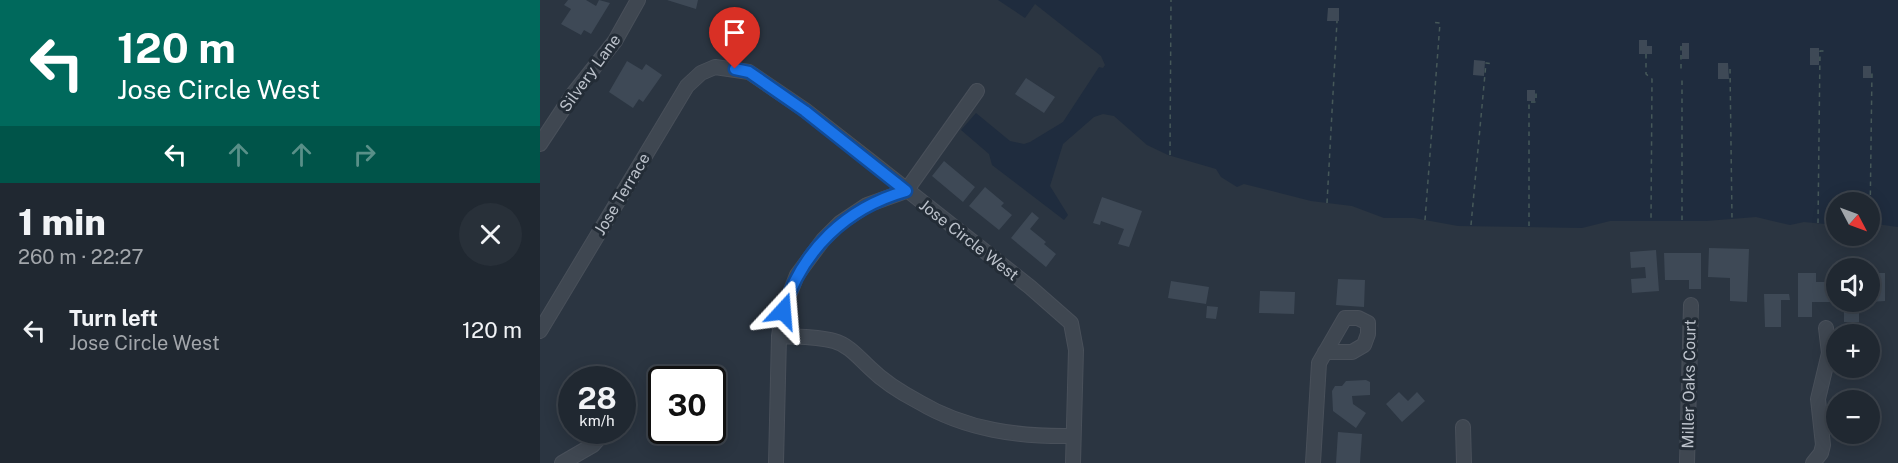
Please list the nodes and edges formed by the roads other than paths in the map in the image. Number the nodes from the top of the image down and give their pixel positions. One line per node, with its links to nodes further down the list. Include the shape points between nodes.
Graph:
1 (638, 0): 4 (street, Silvery Lane, via 615,41)
2 (715, 68): 5 (street, Jose Circle West, via 749,72); 7 (street, Jose Terrace, via 701,73 687,87)
3 (977, 91): 5 (street)
4 (540, 144)
5 (906, 191): 8 (street, via 867,205 823,240 794,280); 12 (street, Jose Circle West, via 1071,323 1076,351)
6 (1691, 305): 19 (street, Miller Oaks Court)
7 (540, 331)
8 (779, 336): 12 (street, via 835,341 916,401 968,424 1035,436); 15 (street)
9 (1325, 352): 17 (street, via 1319,363)
10 (1826, 362): 20 (street, via 1818,399 1823,445)
11 (1463, 427): 18 (street)
12 (1073, 436): 16 (street)
13 (594, 444): 14 (street)
14 (562, 463)
15 (776, 463)
16 (1073, 463)
17 (1313, 463)
18 (1464, 463)
19 (1687, 463)
20 (1813, 463)

